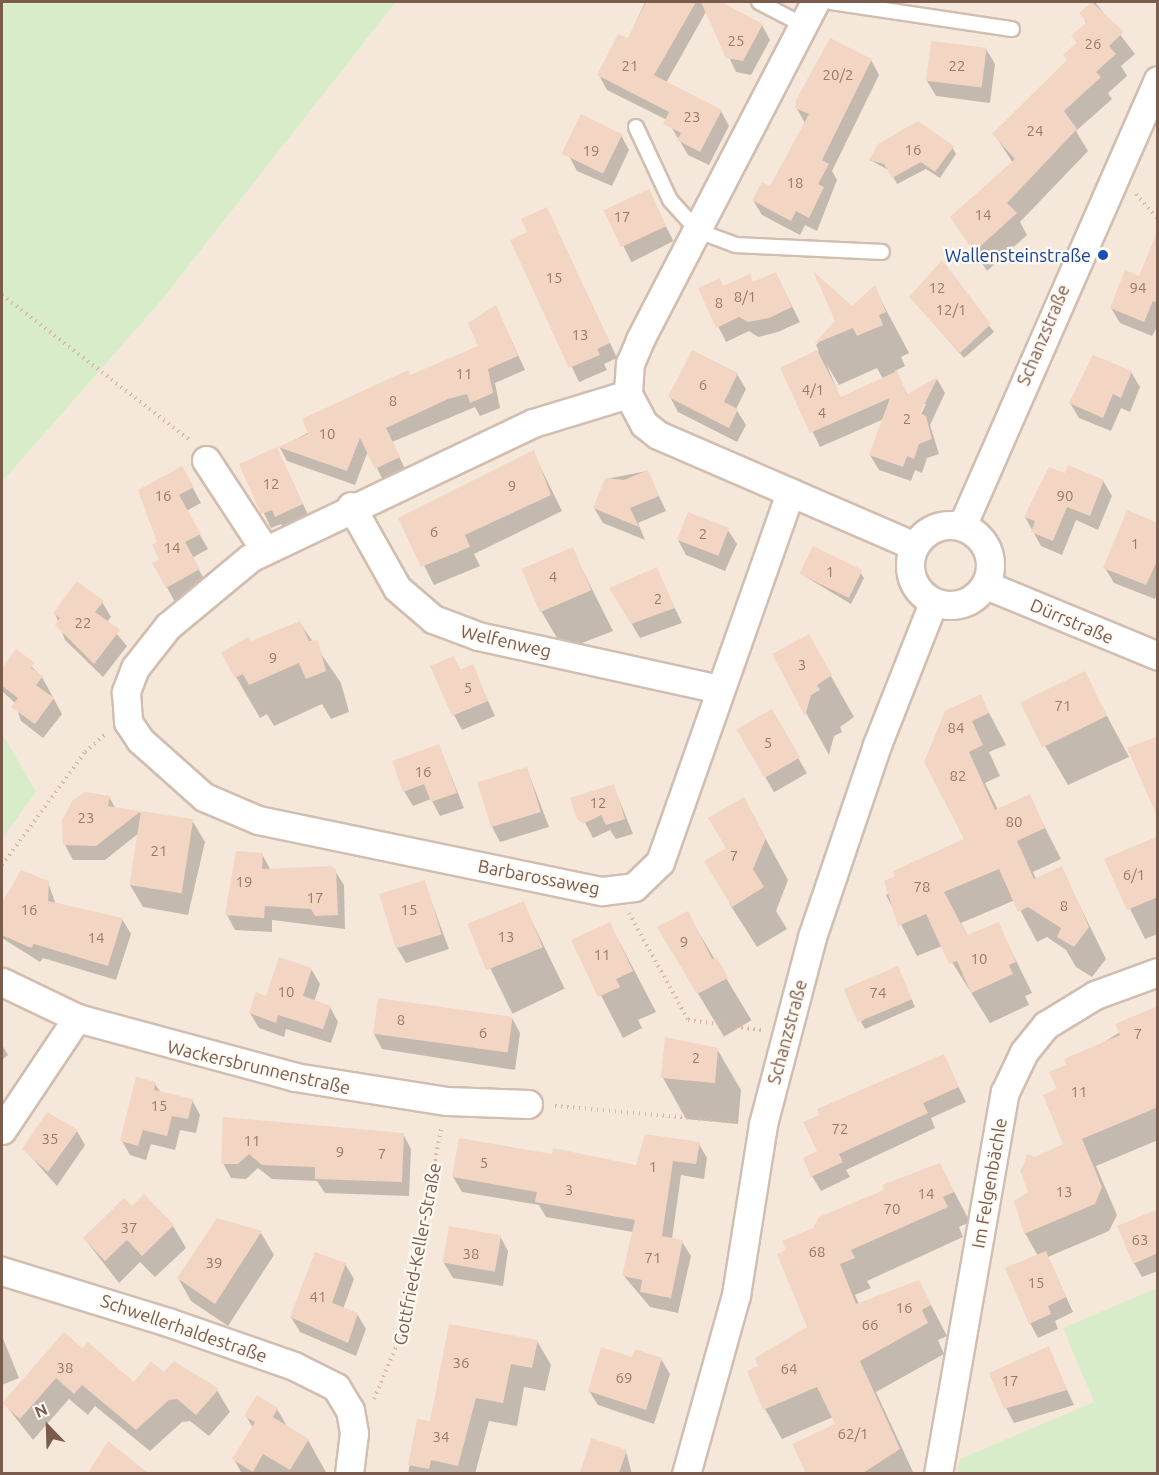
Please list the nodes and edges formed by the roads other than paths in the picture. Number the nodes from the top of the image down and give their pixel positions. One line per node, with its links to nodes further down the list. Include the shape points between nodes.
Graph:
1 (759, 2): 3 (lane)
2 (831, 2): 4 (lane)
3 (809, 13): 7 (street)
4 (1012, 29)
5 (1158, 80): 13 (street, Schanzstraße)
6 (636, 127): 7 (lane, via 669,200)
7 (698, 231): 8 (lane, via 736,245); 9 (street, via 630,363)
8 (882, 252)
9 (628, 394): 11 (street, via 644,424 658,435); 12 (street, via 533,423)
10 (206, 460): 15 (street)
11 (790, 492): 14 (street); 19 (street, Barbarossaweg)
12 (351, 506): 15 (street); 19 (street, Welfenweg, via 397,588 441,623 478,636)
13 (962, 526): 14 (street, via 934,528); 16 (street, via 985,543 991,571)
14 (914, 546): 17 (street, via 911,579)
15 (265, 550): 19 (street, Barbarossaweg, via 205,593 148,647 126,692 128,722 161,764 232,811 618,892 647,878 660,862)
16 (986, 585): 17 (street, via 972,600 953,606); 18 (street, Dürrstraße)
17 (933, 603): 27 (street, Schanzstraße, via 844,836 786,1033 763,1124 736,1295)
18 (1158, 656)
19 (720, 688)
20 (1158, 972): 28 (street, Im Felgenbächle, via 1095,995 1047,1024 1024,1052 1005,1092)
21 (2, 982): 22 (street, Wackersbrunnenstraße)
22 (77, 1018): 23 (street, Wackersbrunnenstraße, via 295,1077 447,1101); 24 (street)
23 (528, 1104)
24 (2, 1130)
25 (2, 1271): 26 (street, Schwellerhaldestraße, via 294,1366 336,1387 352,1422)
26 (349, 1473)
27 (686, 1473)
28 (938, 1473)

